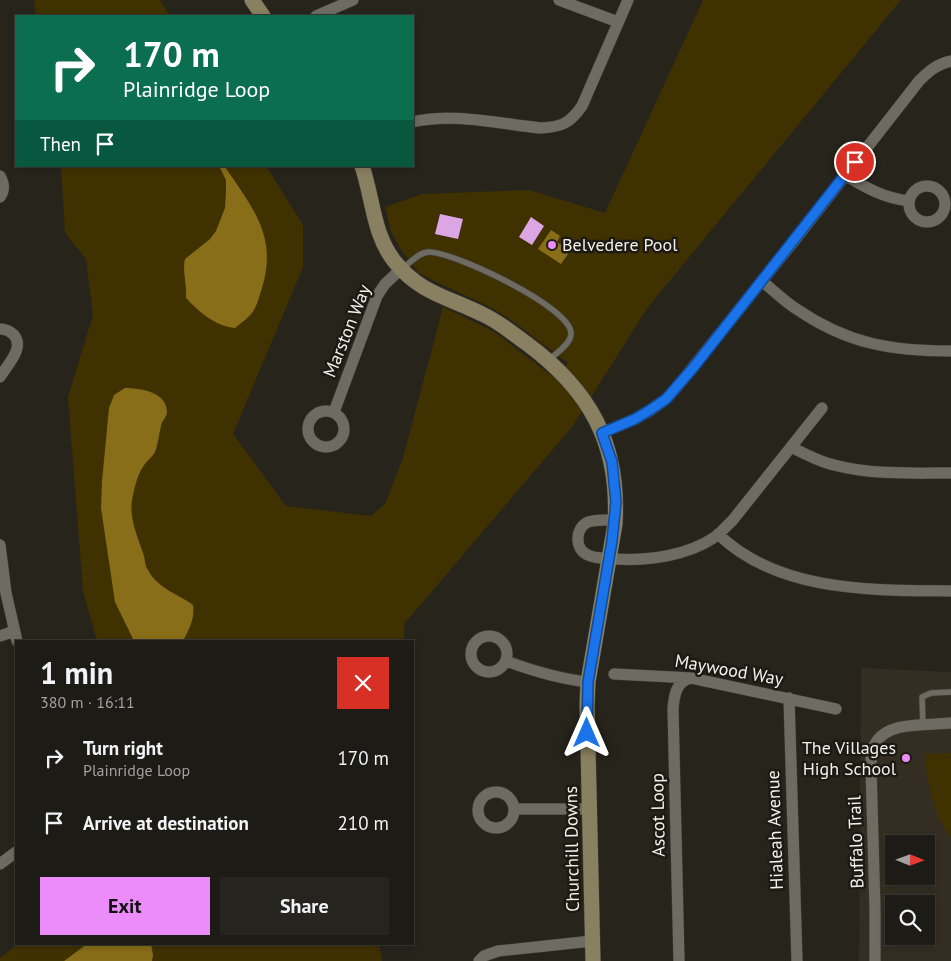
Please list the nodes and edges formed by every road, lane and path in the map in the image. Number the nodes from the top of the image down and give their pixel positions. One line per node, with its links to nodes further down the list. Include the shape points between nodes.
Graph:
1 (252, 0): 5 (street)
2 (353, 0): 6 (street)
3 (559, 0): 7 (street)
4 (628, 0): 7 (street)
5 (262, 15)
6 (318, 15)
7 (618, 22): 9 (street, via 582,106 564,124 541,128 446,119)
8 (951, 61): 11 (street, via 930,69)
9 (414, 122)
10 (362, 167): 15 (street, Churchill Downs, via 380,236 387,252)
11 (845, 175): 14 (street, via 881,195); 16 (street)
12 (0, 176): 13 (street, via 4,185)
13 (0, 198)
14 (909, 201)
15 (401, 269): 19 (street, Churchill Downs, via 432,293 505,327); 19 (lane, via 420,254 437,253 496,274 520,288 570,328 570,339); 22 (street, Marston Way, via 377,296)
16 (762, 281): 18 (street, via 796,309 847,336 876,346); 23 (street, via 666,399 635,419)
17 (0, 329): 20 (street, via 10,331 18,345)
18 (951, 351)
19 (549, 360): 23 (street, Churchill Downs, via 578,392)
20 (0, 377)
21 (822, 408): 24 (street)
22 (334, 412)
23 (602, 433): 26 (street, Churchill Downs, via 614,475)
24 (791, 447): 25 (street, via 832,465 851,469); 27 (street, via 752,498)
25 (951, 473)
26 (615, 520): 29 (street, Churchill Downs); 29 (street, via 587,522 578,536 578,544 588,556)
27 (718, 534): 29 (street, via 668,556 631,560); 30 (street, via 743,554 811,581 854,589)
28 (0, 545): 32 (street)
29 (610, 558): 36 (street, Churchill Downs)
30 (951, 591)
31 (0, 636): 32 (street)
32 (16, 636)
33 (506, 661): 36 (street, via 548,675)
34 (614, 674): 35 (street, Maywood Way)
35 (691, 678): 38 (street, Maywood Way); 49 (street, Ascot Loop, via 684,679 678,687 673,709)
36 (588, 682): 43 (street, Churchill Downs)
37 (951, 692): 41 (lane, via 922,697)
38 (789, 698): 39 (street, Maywood Way); 50 (street, Hialeah Avenue)
39 (836, 709)
40 (951, 723): 41 (street, Buffalo Trail)
41 (923, 726): 51 (street, Buffalo Trail, via 893,729 883,734 874,744 871,756)
42 (515, 809): 43 (street)
43 (590, 809): 46 (street, Churchill Downs)
44 (15, 853): 45 (street)
45 (0, 864)
46 (592, 941): 47 (street, via 498,951); 48 (street, Churchill Downs)
47 (479, 961)
48 (593, 961)
49 (678, 961)
50 (797, 961)
51 (875, 961)

